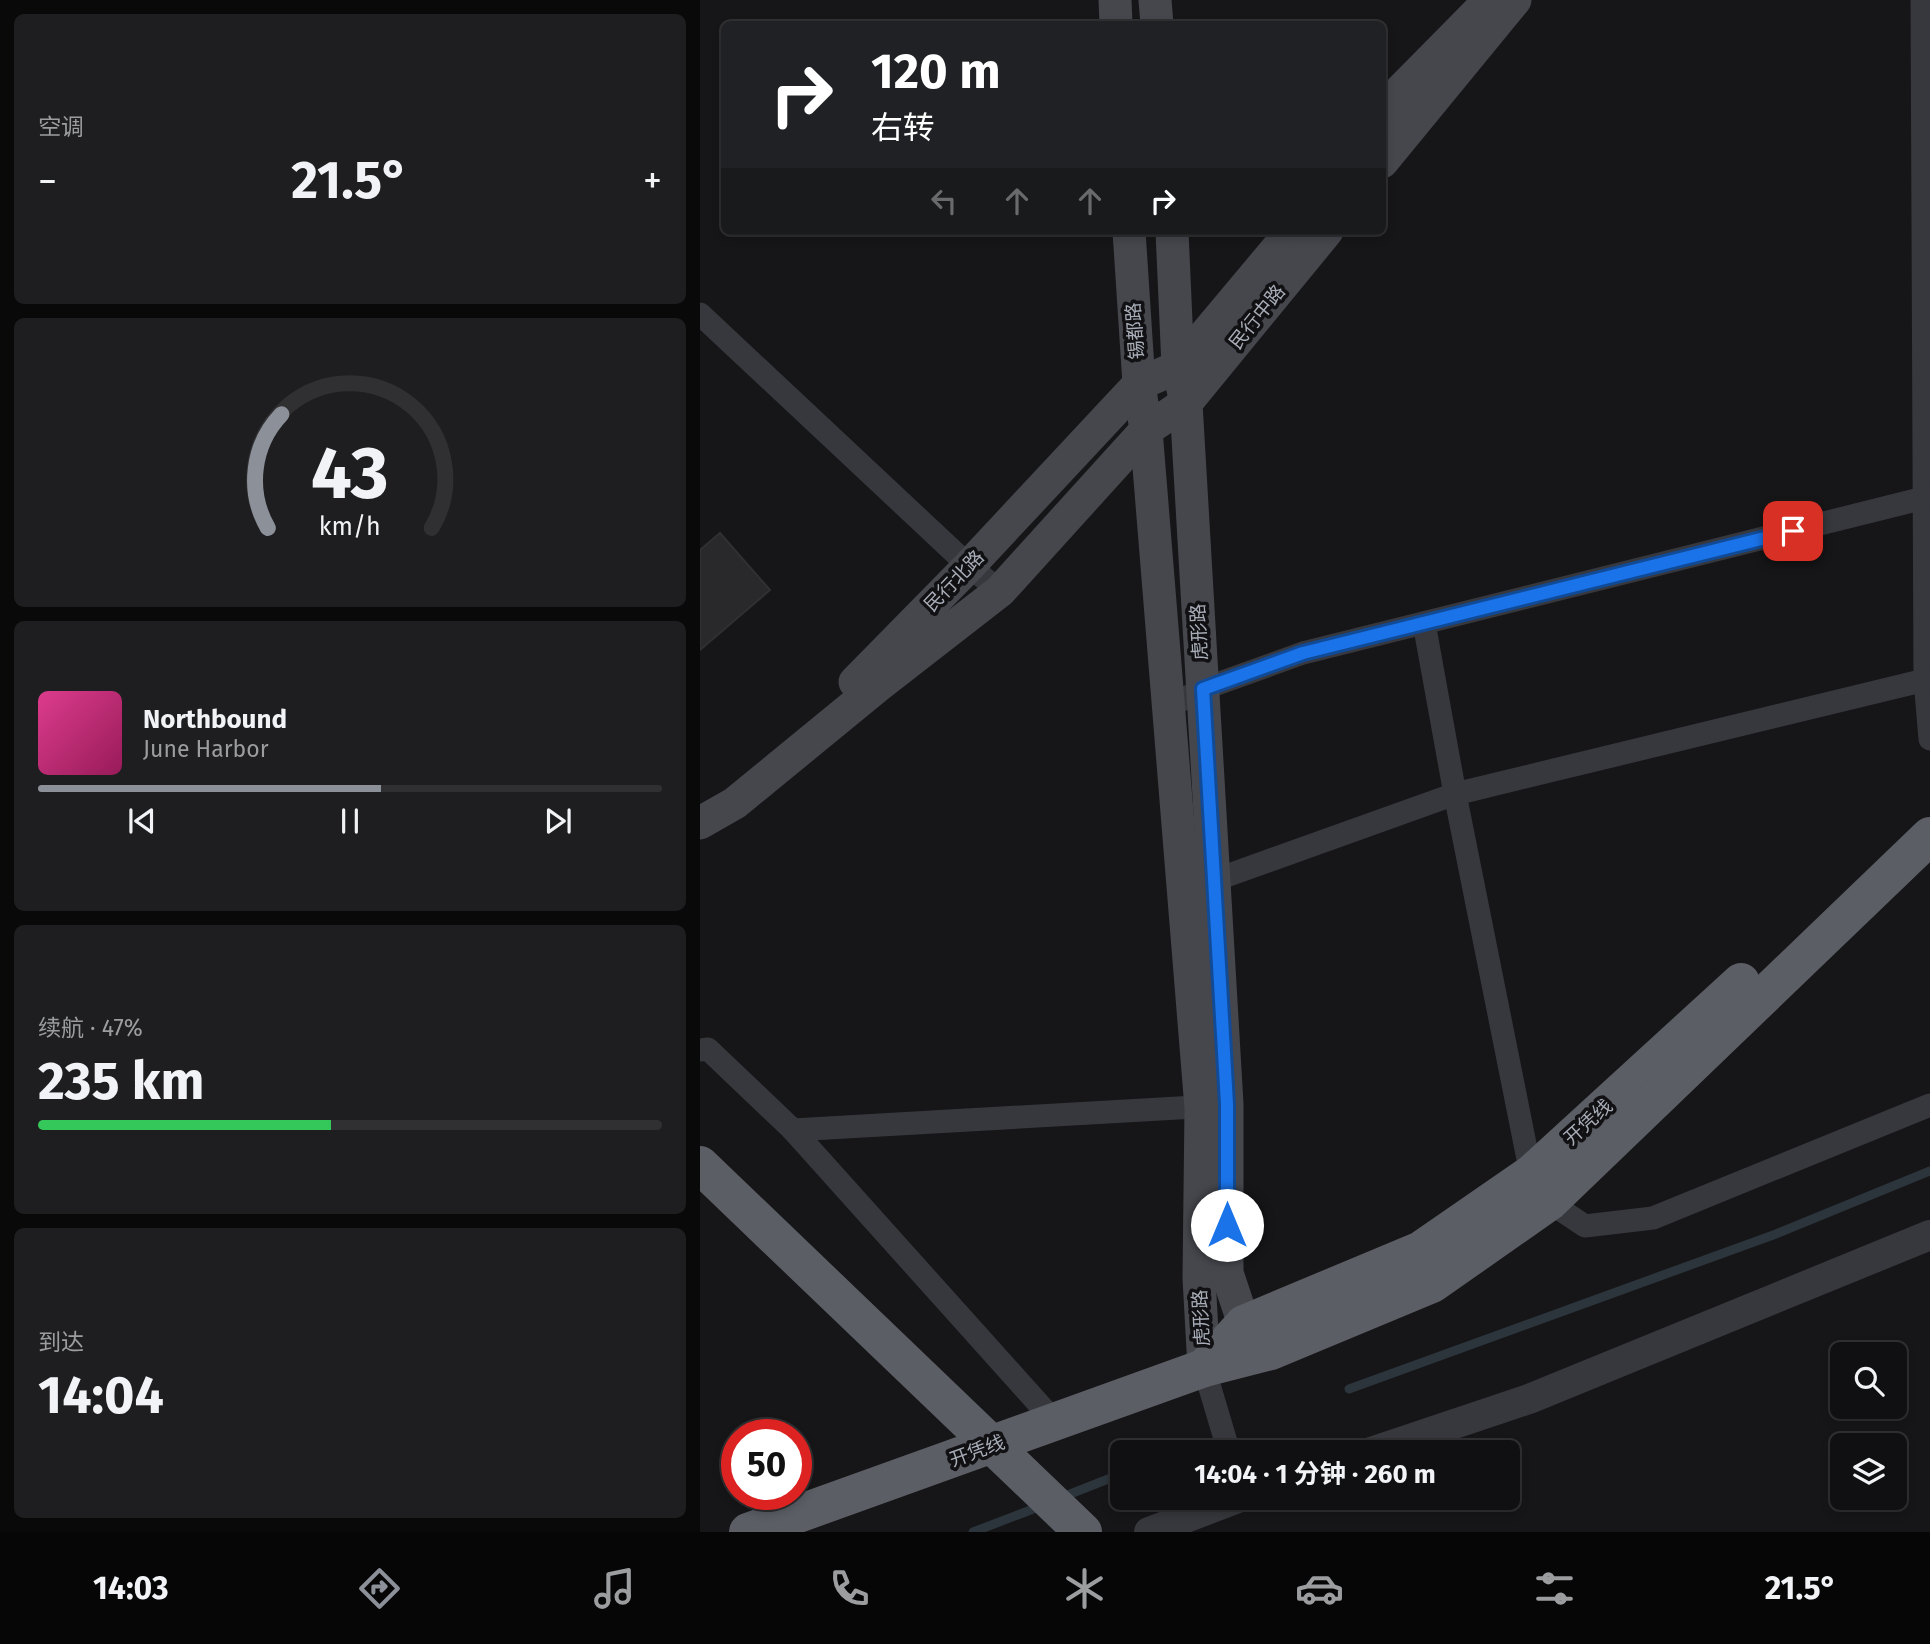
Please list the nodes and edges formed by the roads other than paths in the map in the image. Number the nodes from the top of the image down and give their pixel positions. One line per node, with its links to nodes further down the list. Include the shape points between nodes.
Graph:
1 (1115, 0): 6 (main road)
2 (1155, 0): 7 (main road)
3 (1490, 0): 8 (main road)
4 (1515, 0): 9 (main road)
5 (1922, 0): 19 (street)
6 (1116, 21)
7 (1157, 21)
8 (1386, 109)
9 (1386, 157)
10 (1129, 235): 16 (main road, 锡都路)
11 (1172, 235): 15 (main road)
12 (1289, 235): 15 (main road, 民行中路)
13 (1324, 235): 17 (main road, 民行中路)
14 (700, 314): 20 (street)
15 (1178, 367): 16 (main road, 民行北路); 17 (main road)
16 (1139, 384): 18 (main road, 锡都路); 20 (main road, 民行北路)
17 (1186, 403): 18 (main road, 民行北路); 24 (main road, 虎形路)
18 (1146, 430): 21 (main road, 民行北路); 25 (main road, 虎形路)
19 (1924, 498): 22 (street); 23 (street)
20 (970, 566): 21 (street); 28 (main road, 民行北路)
21 (1000, 591): 28 (main road, 民行北路)
22 (1424, 623): 24 (street, via 1303,653); 27 (street)
23 (1925, 680): 26 (street); 27 (street)
24 (1203, 689): 25 (street); 32 (main road, 虎形路)
25 (1168, 707): 33 (main road, 虎形路)
26 (1930, 739)
27 (1455, 794): 32 (street); 39 (street)
28 (735, 803): 30 (main road, 民行北路)
29 (1930, 811): 39 (highway, 开凭线)
30 (700, 823)
31 (1930, 836): 39 (highway, 开凭线)
32 (1214, 880): 33 (street); 36 (main road, 虎形路)
33 (1184, 893): 36 (main road, 虎形路)
34 (700, 1050): 37 (street, via 708,1049)
35 (1930, 1105): 39 (street, via 1653,1218 1585,1226)
36 (1214, 1106): 37 (street); 41 (main road, 虎形路, via 1227,1273); 43 (main road, 虎形路, via 1199,1278)
37 (793, 1130): 44 (street)
38 (700, 1165): 49 (highway, bridge)
39 (1540, 1188): 41 (highway, 开凭线, via 1420,1250); 42 (highway, 开凭线, via 1432,1284)
40 (1930, 1235): 46 (street, via 1529,1399)
41 (1244, 1324): 42 (main road, 虎形路); 43 (highway, 开凭线)
42 (1272, 1351): 43 (highway, 开凭线)
43 (1204, 1368): 44 (highway, 开凭线); 45 (street)
44 (1055, 1422): 48 (highway, 开凭线)
45 (1225, 1440)
46 (1407, 1440)
47 (1207, 1510): 50 (street)
48 (748, 1532)
49 (1083, 1532)
50 (1149, 1532)

